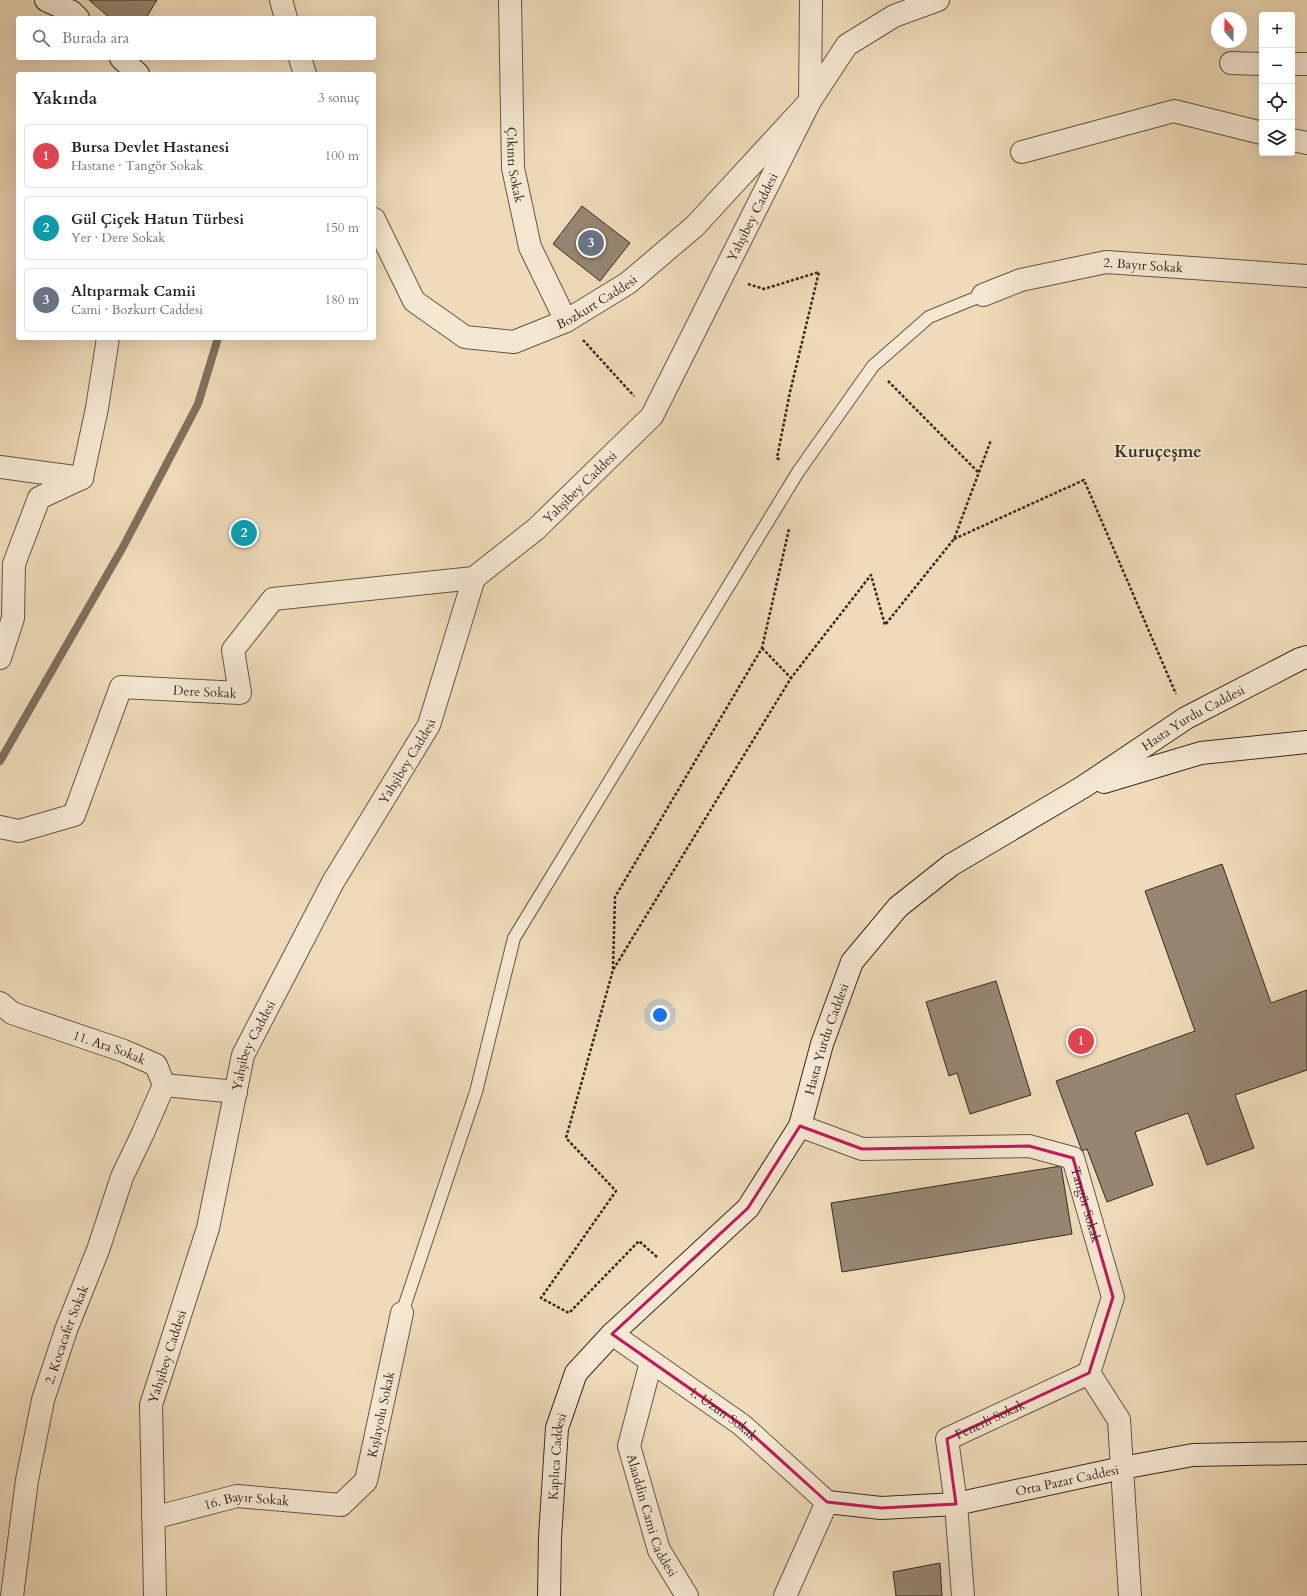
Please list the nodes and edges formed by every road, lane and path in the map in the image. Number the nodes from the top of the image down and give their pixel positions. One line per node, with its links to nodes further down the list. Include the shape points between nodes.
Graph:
1 (46, 0): 6 (street)
2 (280, 0): 7 (street)
3 (510, 0): 25 (street, Çıkıntı Sokak, via 513,168 530,248)
4 (811, 0): 16 (street, Yahşibey Caddesi)
5 (938, 0): 16 (street, via 894,16 847,45)
6 (76, 16)
7 (285, 16)
8 (123, 60): 14 (street)
9 (301, 60): 15 (street)
10 (1231, 63): 11 (street)
11 (1259, 64)
12 (1295, 64): 13 (street)
13 (1307, 64)
14 (136, 72)
15 (305, 72)
16 (810, 101): 22 (street, Yahşibey Caddesi); 25 (street, Bozkurt Caddesi, via 695,226 628,283)
17 (1259, 132): 20 (street, via 1174,110)
18 (1295, 141): 19 (street)
19 (1307, 143)
20 (1022, 152)
21 (376, 223): 25 (street, Bozkurt Caddesi, via 414,301 465,336 514,342)
22 (722, 276): 28 (street, Yahşibey Caddesi); 31 (path, via 764,289 819,272 777,458)
23 (1307, 276): 24 (street, 2. Bayır Sokak, via 1106,262 1021,280)
24 (983, 295): 27 (lane, via 928,317)
25 (566, 321): 28 (path)
26 (108, 340): 33 (street)
27 (873, 366): 31 (lane); 32 (path)
28 (652, 416): 37 (street, Yahşibey Caddesi, via 536,529)
29 (991, 440): 32 (path)
30 (0, 467): 33 (street)
31 (798, 472): 52 (lane, via 514,938 476,1092)
32 (979, 473): 35 (path)
33 (82, 478): 36 (street, via 39,498)
34 (790, 525): 38 (path)
35 (954, 539): 41 (path, via 885,625 871,575); 42 (path, via 1084,480)
36 (7, 570): 40 (street, via 13,618)
37 (474, 578): 45 (street, Dere Sokak, via 273,599 233,650 240,693 121,687 74,815 19,832); 49 (street, Yahşibey Caddesi, via 429,725 333,882 244,1055)
38 (762, 648): 41 (path); 46 (path, via 615,897)
39 (1307, 657): 42 (street, Hasta Yurdu Caddesi)
40 (0, 658)
41 (791, 678): 46 (path)
42 (1186, 718): 44 (street, Hasta Yurdu Caddesi)
43 (1307, 742): 44 (street, Hasta Yurdu Caddesi, via 1201,753)
44 (1083, 788): 50 (street, Hasta Yurdu Caddesi, via 951,865 898,907 852,962 822,1044)
45 (0, 827)
46 (613, 970): 51 (path, via 566,1138 616,1191 542,1298 568,1313 639,1241)
47 (0, 1003): 48 (street, 11. Ara Sokak, via 12,1013 124,1051 156,1065)
48 (164, 1085): 49 (street); 62 (street, 2. Kocacafer Sokak, via 122,1177 43,1400 28,1480)
49 (236, 1092): 61 (street, Yahşibey Caddesi, via 208,1228 151,1405)
50 (800, 1126): 51 (street, Hasta Yurdu Caddesi, via 748,1208); 55 (street, Tangör Sokak, via 862,1149 1029,1146 1073,1158 1113,1297)
51 (677, 1274): 53 (street, Hasta Yurdu Caddesi)
52 (402, 1313): 60 (street, Kışlayolu Sokak, via 366,1481)
53 (612, 1334): 54 (street, 1. Uzun Sokak); 64 (street, Kaplıca Caddesi, via 576,1373 557,1428)
54 (651, 1362): 58 (street, 1. Uzun Sokak, via 742,1425); 65 (street, Alaaddin Cami Caddesi, via 628,1446 659,1550)
55 (1089, 1373): 57 (street, via 1119,1420); 59 (street, Fenerli Sokak, via 947,1439)
56 (1307, 1452): 57 (street, Orta Pazar Caddesi, via 1193,1455)
57 (1122, 1468): 59 (street, Orta Pazar Caddesi); 68 (street)
58 (827, 1502): 59 (street, Orta Pazar Caddesi, via 881,1508); 66 (street)
59 (956, 1504): 67 (street, Fenerli Sokak)
60 (341, 1505): 61 (street, 16. Bayır Sokak, via 237,1496)
61 (152, 1518): 63 (street, Yahşibey Caddesi)
62 (12, 1596)
63 (155, 1596)
64 (549, 1596)
65 (687, 1596)
66 (785, 1596)
67 (962, 1596)
68 (1130, 1596)

